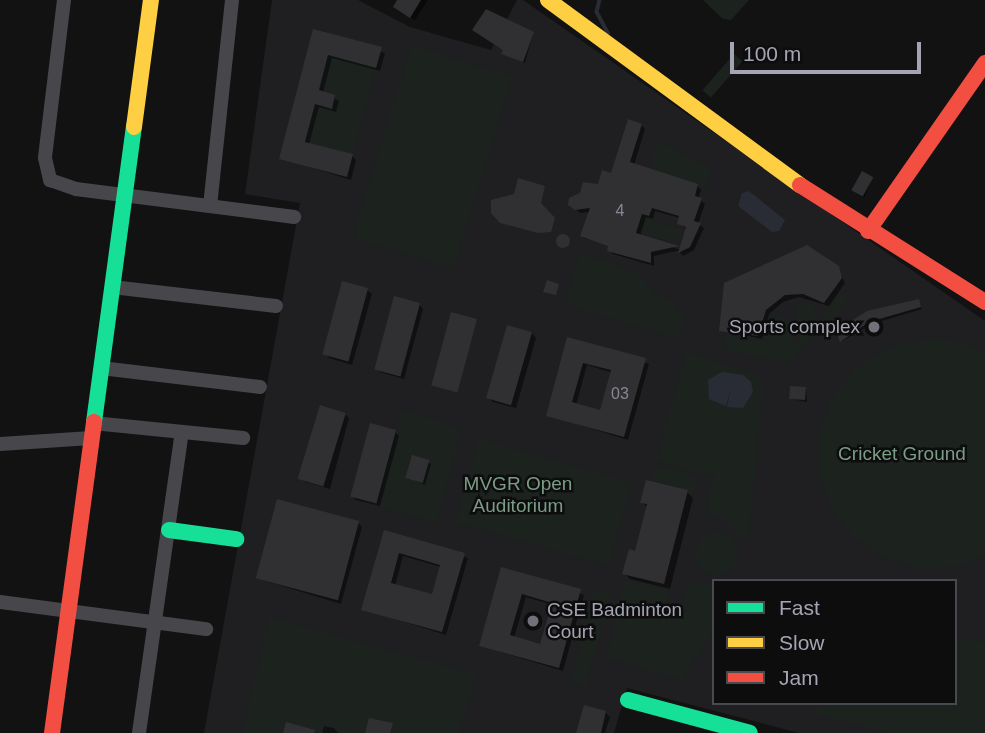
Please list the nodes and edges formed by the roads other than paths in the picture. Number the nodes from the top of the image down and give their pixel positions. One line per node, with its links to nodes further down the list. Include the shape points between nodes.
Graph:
1 (64, 0): 6 (street, via 45,158 47,174 57,186)
2 (151, 0): 6 (street)
3 (232, 0): 7 (street)
4 (548, 0): 9 (street, via 735,140)
5 (985, 63): 9 (street)
6 (124, 195): 7 (street); 10 (street)
7 (210, 206): 8 (street)
8 (294, 217)
9 (868, 231): 11 (street)
10 (111, 287): 12 (street); 13 (street)
11 (985, 302)
12 (276, 306)
13 (101, 368): 14 (street); 15 (street)
14 (260, 387)
15 (92, 430): 16 (street); 18 (street); 22 (street)
16 (182, 432): 17 (street); 19 (street)
17 (243, 438)
18 (0, 444)
19 (169, 530): 20 (street); 23 (street)
20 (236, 539)
21 (0, 601): 22 (street)
22 (68, 610): 23 (street); 26 (street)
23 (156, 622): 24 (street); 27 (street)
24 (206, 629)
25 (628, 700): 28 (street)
26 (52, 733)
27 (139, 733)
28 (750, 733)

